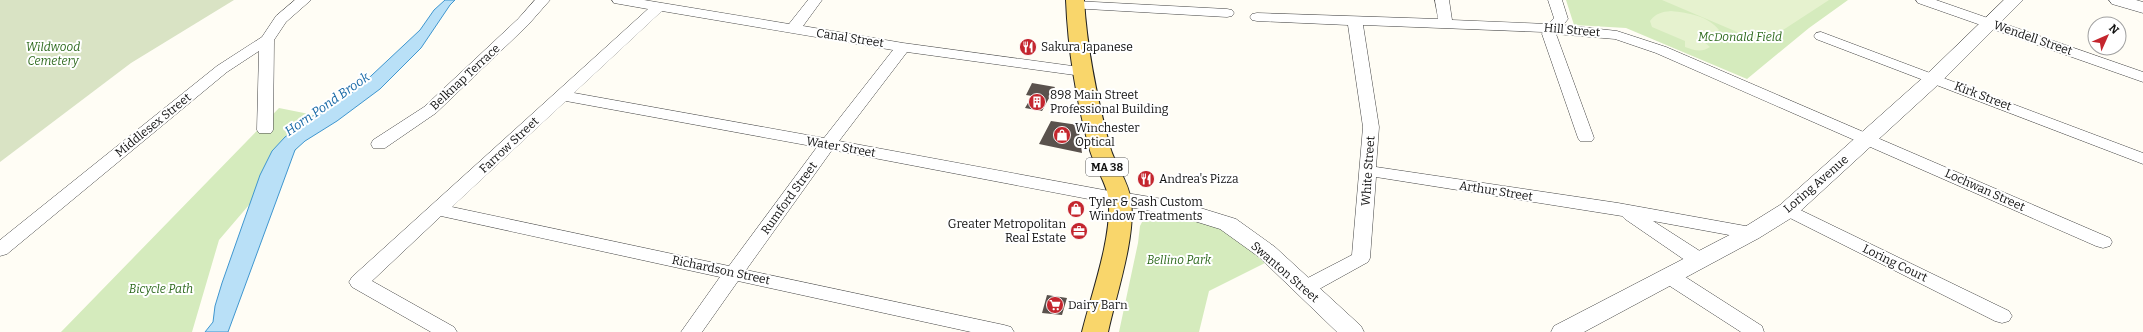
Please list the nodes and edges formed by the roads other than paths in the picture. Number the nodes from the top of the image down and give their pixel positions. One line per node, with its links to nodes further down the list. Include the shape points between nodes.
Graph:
1 (304, 0): 21 (street, Middlesex Street, via 281,19)
2 (543, 0): 30 (street, Belknap Terrace, via 430,110)
3 (619, 0): 11 (street, Canal Street)
4 (816, 0): 19 (street)
5 (1442, 0): 17 (street)
6 (1555, 0): 18 (street, via 1561,19)
7 (1923, 0): 16 (street, Wendell Street)
8 (2014, 0): 16 (street, Loring Avenue)
9 (2118, 0): 12 (street)
10 (1075, 3): 13 (street); 23 (main road, MA 38)
11 (659, 7): 19 (street, Canal Street); 26 (street, Farrow Street)
12 (2143, 8)
13 (1227, 13)
14 (1257, 17): 15 (street, Hill Street)
15 (1355, 21): 17 (street, Hill Street); 33 (street, White Street, via 1371,127)
16 (1990, 23): 24 (street, Wendell Street); 25 (street, Loring Avenue)
17 (1446, 24): 18 (street, Hill Street)
18 (1552, 28): 28 (street, via 1550,34); 29 (street, Hill Street, via 1617,35 1661,50)
19 (793, 29): 22 (street, Canal Street)
20 (1821, 36): 25 (street, Kirk Street)
21 (267, 40): 27 (street); 40 (street, Middlesex Street, via 222,69)
22 (903, 47): 23 (street, Canal Street); 31 (street, Rumford Street)
23 (1082, 72): 34 (main road, MA 38, via 1100,149)
24 (2143, 77)
25 (1934, 78): 29 (street, Loring Avenue); 32 (street, Kirk Street)
26 (562, 96): 31 (street, Water Street); 35 (street, Farrow Street)
27 (265, 130)
28 (1586, 138)
29 (1866, 139): 37 (street, Loring Avenue); 39 (street, Lochwan Street)
30 (379, 144)
31 (827, 145): 34 (street, Water Street); 42 (street, Rumford Street)
32 (2143, 159)
33 (1368, 171): 36 (street, Arthur Street); 44 (street, White Street, via 1361,258)
34 (1120, 199): 44 (street, Swanton Street, via 1181,209 1228,224 1267,252); 50 (main road, MA 38, via 1122,225)
35 (438, 210): 42 (street, Richardson Street); 47 (street, Farrow Street, via 359,282)
36 (1624, 210): 38 (street, Arthur Street); 41 (street, Arthur Street)
37 (1788, 210): 38 (street, Loring Avenue); 45 (street, Loring Court)
38 (1751, 233): 41 (street, Loring Avenue)
39 (2103, 242)
40 (0, 250)
41 (1699, 260): 43 (street, Loring Avenue)
42 (734, 273): 48 (street, Rumford Street); 49 (street, Richardson Street)
43 (1669, 276): 46 (street); 52 (street, Loring Avenue)
44 (1305, 288): 51 (street, Swanton Street)
45 (2002, 316)
46 (1755, 330)
47 (447, 332)
48 (691, 332)
49 (1004, 332)
50 (1096, 332)
51 (1352, 332)
52 (1563, 332)

